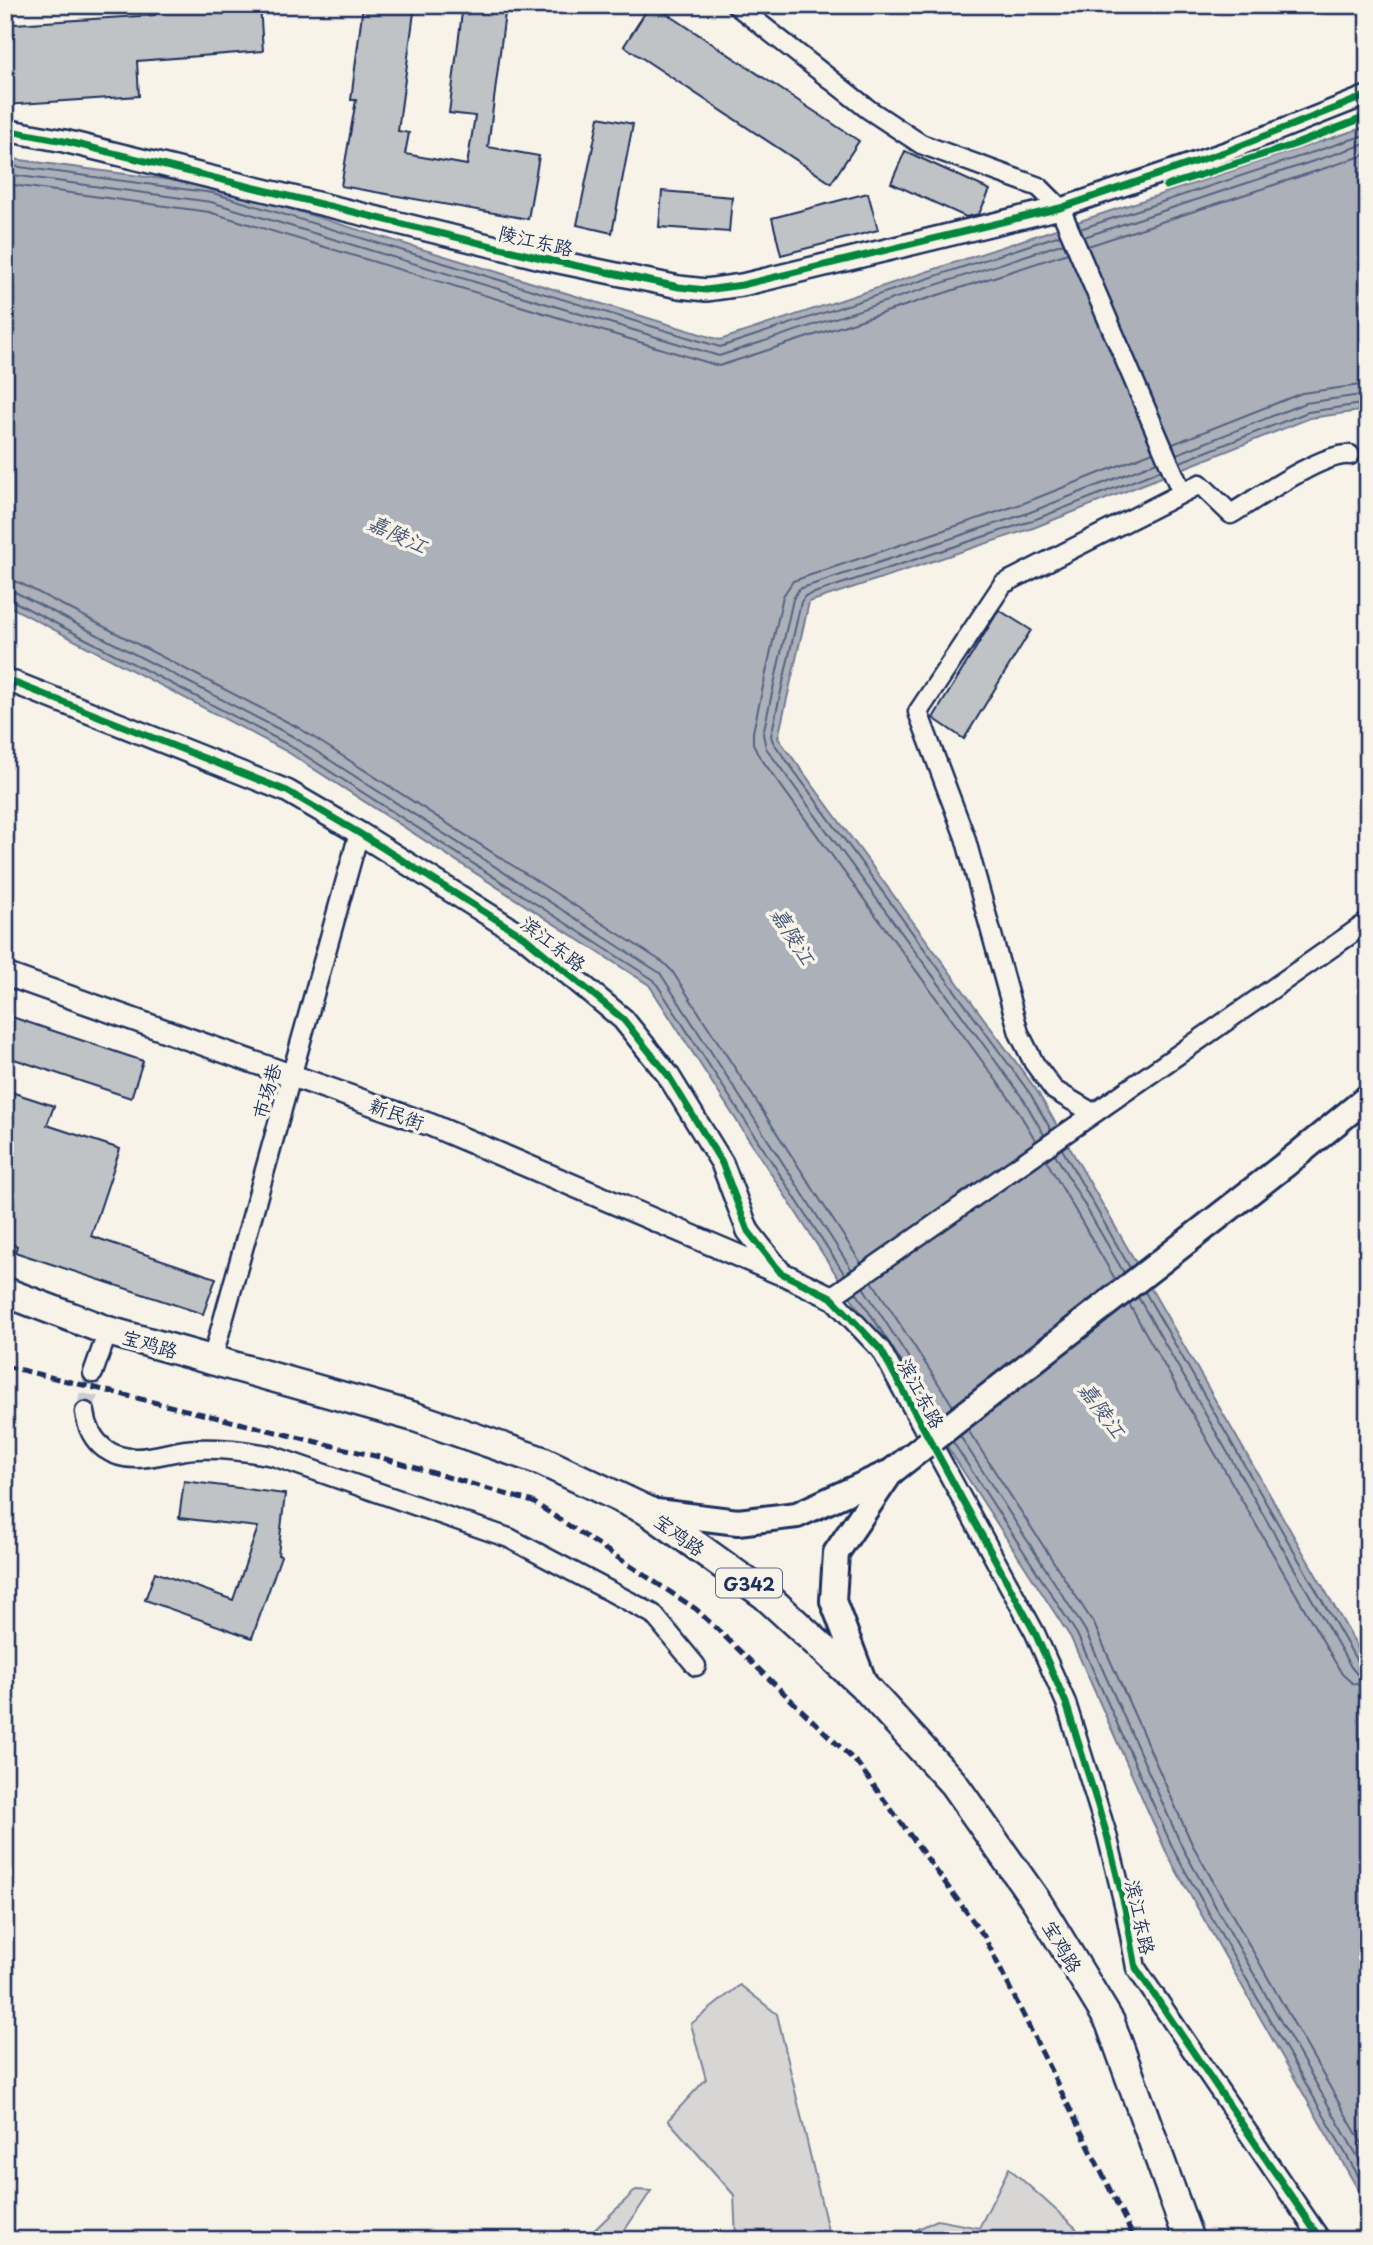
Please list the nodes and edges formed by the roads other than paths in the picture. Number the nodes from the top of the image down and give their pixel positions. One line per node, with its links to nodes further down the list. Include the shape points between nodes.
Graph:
1 (736, 5): 4 (street, via 867,109 921,144 1040,187)
2 (1368, 95): 4 (street, via 1227,151)
3 (5, 130): 4 (street, 陵江东路, via 549,260 706,290)
4 (1060, 208): 6 (street)
5 (1350, 455): 6 (street, via 1316,464 1231,514 1200,484)
6 (1182, 493): 13 (street, via 1003,584 918,712 965,837 1019,1033 1054,1090)
7 (5, 679): 8 (street, 滨江东路, via 287,791)
8 (359, 833): 11 (street, 市场巷); 14 (street, 滨江东路, via 524,937 623,1019 668,1074 722,1163 748,1231)
9 (1368, 922): 13 (street)
10 (5, 974): 11 (street, 新民街)
11 (293, 1075): 14 (street, 新民街, via 431,1125); 18 (street, 市场巷)
12 (1368, 1097): 21 (main road, bridge)
13 (1087, 1117): 16 (street)
14 (781, 1273): 16 (street, 滨江东路)
15 (5, 1292): 17 (highway, 宝鸡路 / G342)
16 (840, 1292): 26 (street, 滨江东路, via 881,1350 1035,1633 1066,1703 1107,1835 1136,1968)
17 (108, 1331): 18 (highway, 宝鸡路 / G342); 19 (street)
18 (212, 1360): 22 (highway, 宝鸡路 / G342, via 415,1417 542,1461)
19 (93, 1373)
20 (85, 1412): 23 (street, via 93,1437 120,1457 193,1449 272,1456 509,1538 653,1614)
21 (891, 1472): 22 (main road, via 797,1515 738,1522); 24 (main road, via 836,1553 833,1601)
22 (648, 1511): 24 (highway, 宝鸡路 / G342, via 765,1595)
23 (696, 1666)
24 (866, 1688): 25 (highway, 宝鸡路 / G342, via 953,1783 1037,1902 1110,2022)
25 (1189, 2240)
26 (1321, 2240)

